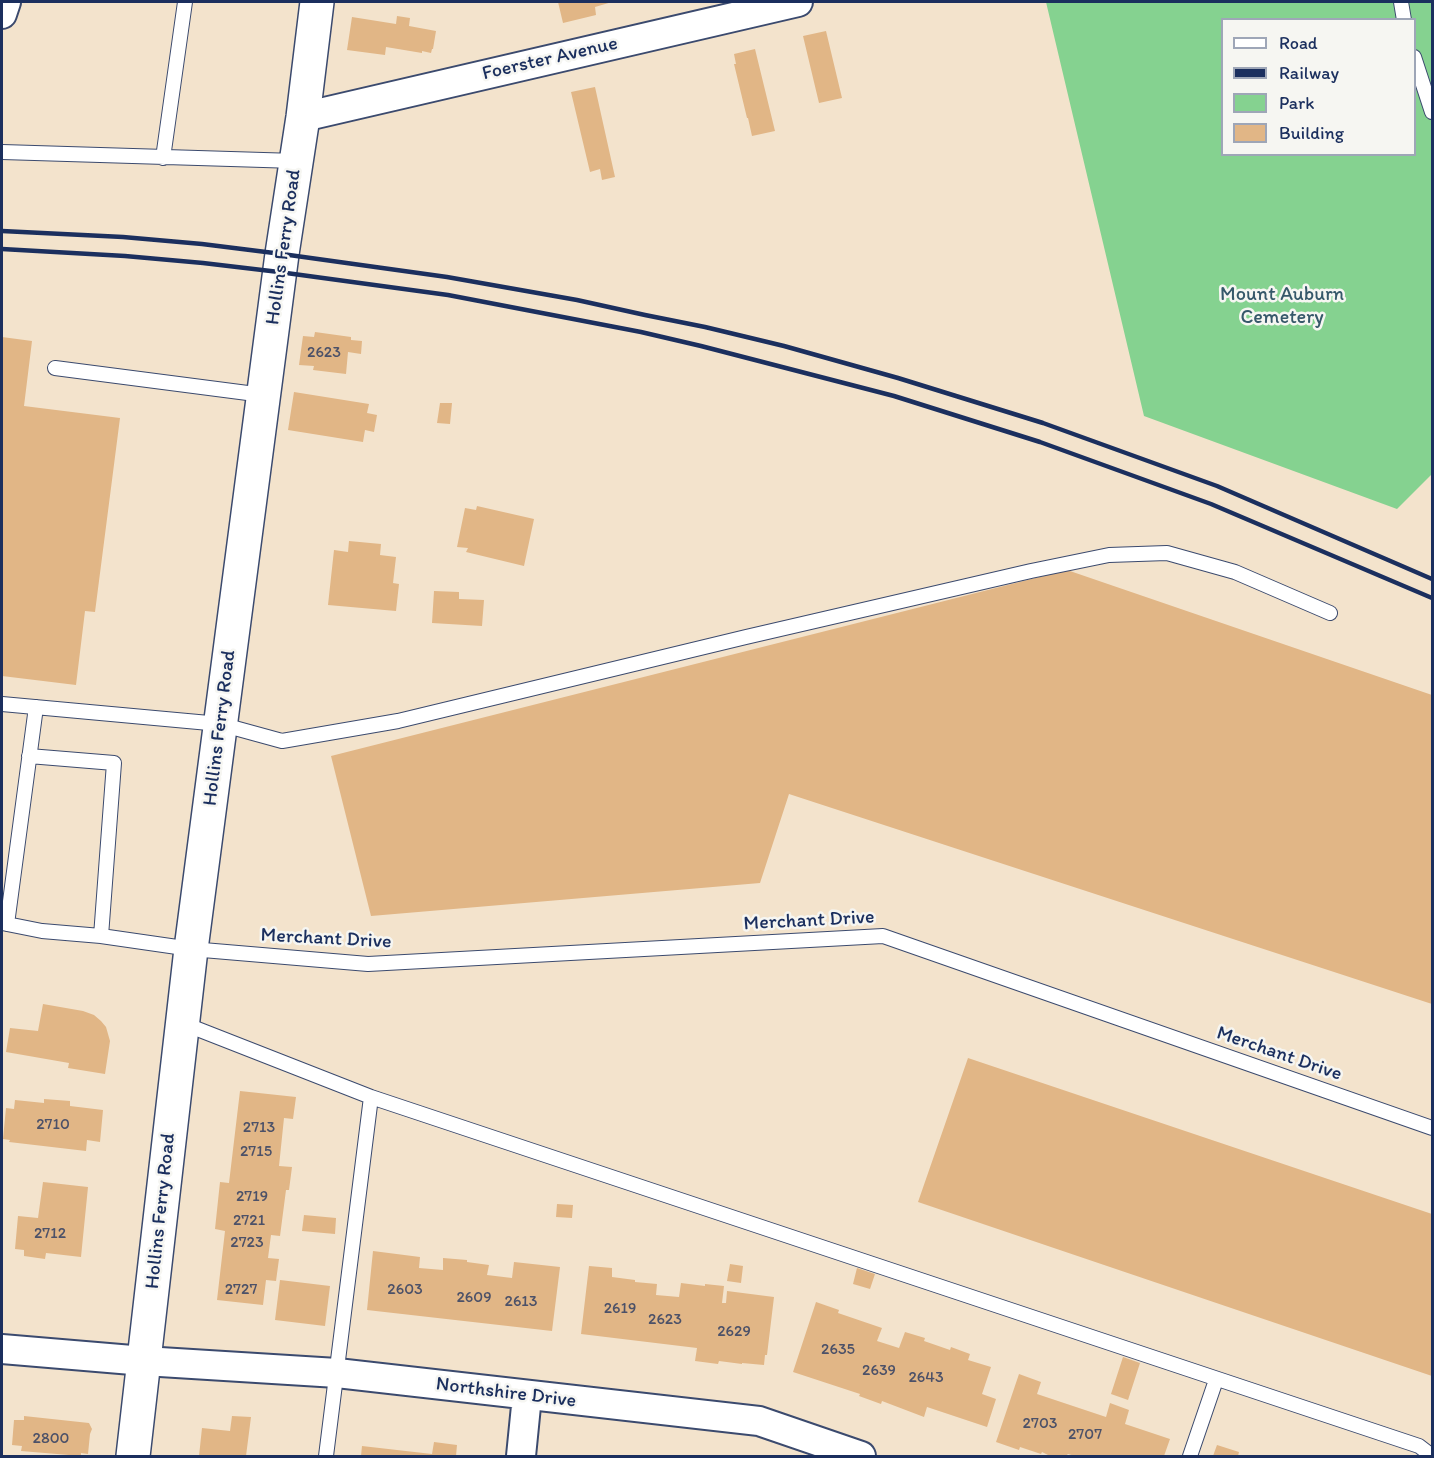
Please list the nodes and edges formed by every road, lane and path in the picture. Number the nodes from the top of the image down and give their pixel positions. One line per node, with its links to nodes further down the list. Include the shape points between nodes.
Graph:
1 (6, 2): 6 (street)
2 (185, 2): 12 (lane)
3 (317, 2): 10 (street, Hollins Ferry Road)
4 (798, 2): 10 (street, Foerster Avenue)
5 (1401, 2): 7 (lane)
6 (2, 14)
7 (1404, 18)
8 (1416, 63): 9 (lane)
9 (1432, 112)
10 (303, 117): 13 (street, Hollins Ferry Road)
11 (2, 152): 12 (lane)
12 (163, 158): 13 (lane)
13 (296, 161): 15 (street, Hollins Ferry Road)
14 (55, 368): 15 (lane)
15 (263, 395): 19 (street, Hollins Ferry Road)
16 (1329, 613): 19 (lane, via 1235,572 1167,553 1109,555 398,721 282,741)
17 (2, 704): 18 (lane)
18 (36, 707): 19 (lane); 20 (lane)
19 (220, 724): 23 (street, Hollins Ferry Road)
20 (29, 756): 21 (lane); 22 (lane, via 114,763)
21 (4, 924): 22 (lane, Merchant Drive)
22 (101, 936): 23 (lane, Merchant Drive)
23 (191, 949): 24 (street, Hollins Ferry Road); 26 (lane, Merchant Drive, via 368,964 883,936)
24 (182, 1023): 25 (lane); 28 (street, Hollins Ferry Road)
25 (371, 1097): 29 (lane); 30 (lane)
26 (1432, 1128)
27 (2, 1349): 28 (street, Northshire Drive)
28 (144, 1361): 29 (street, Northshire Drive); 32 (street, Hollins Ferry Road)
29 (337, 1373): 31 (street, Northshire Drive); 33 (lane)
30 (1216, 1380): 36 (lane); 37 (lane, via 1419,1446)
31 (527, 1396): 34 (street); 35 (street, Northshire Drive, via 759,1421)
32 (133, 1456)
33 (326, 1456)
34 (521, 1456)
35 (861, 1456)
36 (1190, 1456)
37 (1432, 1456)

